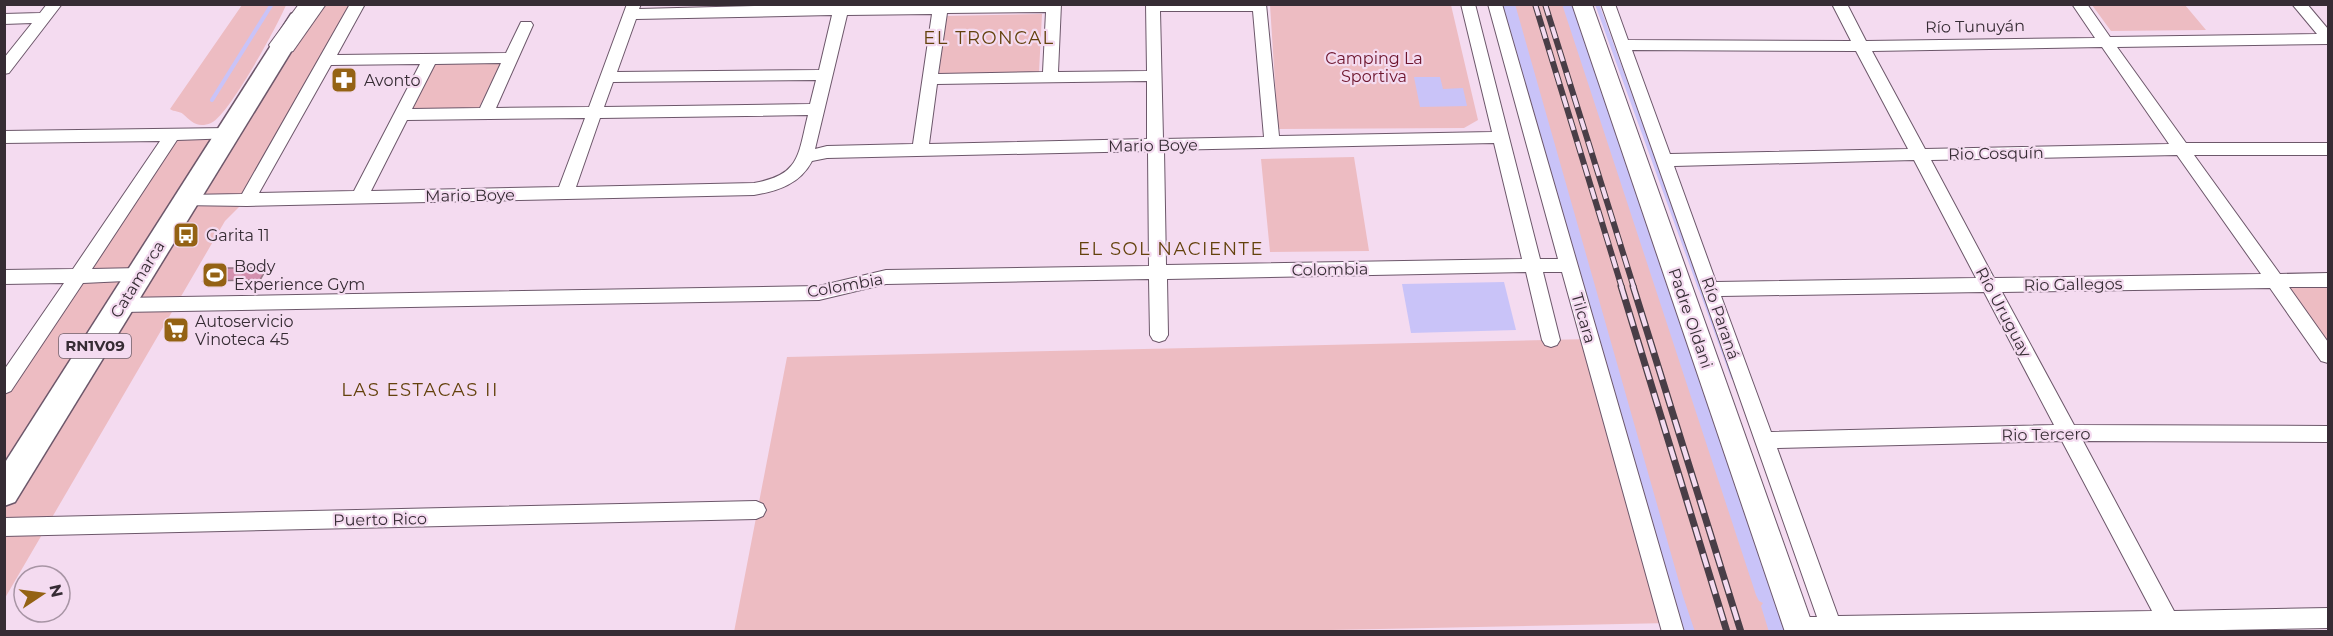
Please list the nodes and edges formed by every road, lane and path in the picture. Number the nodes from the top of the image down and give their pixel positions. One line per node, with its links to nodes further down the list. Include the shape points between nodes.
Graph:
1 (55, 4): 18 (street)
2 (297, 4): 23 (highway)
3 (308, 4): 23 (main road, Catamarca / RN1V09)
4 (314, 4): 23 (highway)
5 (358, 4): 28 (street)
6 (1468, 4): 41 (street)
7 (1495, 4): 55 (street, Tilcara)
8 (1582, 4): 78 (main road, Padre Oldani)
9 (1608, 4): 24 (street, Río Paraná)
10 (1839, 4): 25 (street, Río Uruguay)
11 (2079, 4): 22 (street)
12 (2299, 4): 21 (street)
13 (1153, 5): 31 (street); 43 (street, via 1260,6)
14 (1054, 6): 17 (street); 33 (street)
15 (841, 7): 16 (street); 17 (street); 30 (street)
16 (633, 9): 32 (street)
17 (940, 9): 34 (street)
18 (44, 18): 19 (street); 29 (street)
19 (4, 19)
20 (526, 26): 26 (street)
21 (2328, 38): 22 (street, Río Tunuyán)
22 (2106, 42): 25 (street, Río Tunuyán); 45 (street)
23 (283, 45): 39 (main road, Catamarca / RN1V09)
24 (1623, 45): 25 (street, Río Tunuyán); 50 (street, Río Paraná)
25 (1861, 46): 48 (street, Río Uruguay)
26 (511, 58): 27 (street); 37 (street)
27 (430, 59): 28 (street); 38 (street)
28 (326, 60): 53 (street)
29 (4, 69)
30 (825, 75): 32 (street); 35 (street)
31 (1155, 76): 33 (street); 44 (street)
32 (608, 77): 36 (street)
33 (1050, 77): 34 (street)
34 (930, 79): 47 (street)
35 (817, 109): 36 (street); 49 (street)
36 (595, 112): 37 (street); 51 (street)
37 (485, 114): 38 (street)
38 (401, 115): 52 (street)
39 (228, 134): 40 (street); 54 (main road, Catamarca / RN1V09)
40 (172, 135): 42 (street); 59 (street)
41 (1500, 136): 43 (street, Mario Boye); 56 (street)
42 (4, 137)
43 (1272, 142): 44 (street, Mario Boye)
44 (1156, 145): 47 (street, Mario Boye); 57 (street)
45 (2182, 149): 46 (street, Rio Cosquín); 48 (street, Rio Cosquín); 62 (street)
46 (2328, 149)
47 (920, 150): 49 (street, Mario Boye, via 827,152)
48 (1920, 155): 50 (street, Rio Cosquín); 63 (street, Río Uruguay)
49 (806, 157): 51 (street, Mario Boye, via 795,174 782,182 754,189)
50 (1664, 160): 64 (street, Río Paraná)
51 (565, 193): 52 (street, Mario Boye)
52 (358, 198): 53 (street, Mario Boye)
53 (247, 200): 54 (street, Mario Boye)
54 (186, 201): 58 (main road, Catamarca / RN1V09)
55 (1569, 265): 56 (street, Colombia); 80 (street, Tilcara)
56 (1532, 266): 57 (street, Colombia); 67 (street)
57 (1158, 272): 65 (street, Colombia, via 886,277 819,293); 66 (street)
58 (140, 275): 59 (street); 65 (main road, Catamarca / RN1V09)
59 (78, 276): 60 (street); 69 (street)
60 (4, 277)
61 (2328, 280): 62 (street, Rio Gallegos)
62 (2275, 281): 63 (street, Rio Gallegos); 68 (street)
63 (1989, 285): 64 (street, Rio Gallegos); 70 (street, Río Uruguay)
64 (1710, 289): 72 (street, Río Paraná)
65 (121, 305): 73 (main road, Catamarca / RN1V09)
66 (1159, 335)
67 (1551, 340)
68 (2328, 356)
69 (4, 386)
70 (2068, 433): 71 (street, Rio Tercero); 72 (street, Rio Tercero); 77 (street, Río Uruguay)
71 (2328, 434)
72 (1764, 440): 79 (street, Río Paraná)
73 (4, 492)
74 (756, 510): 75 (street, Puerto Rico)
75 (4, 527)
76 (2328, 618): 77 (street)
77 (2168, 620): 79 (street)
78 (1799, 629): 79 (street)
79 (1832, 629)
80 (1673, 632)

